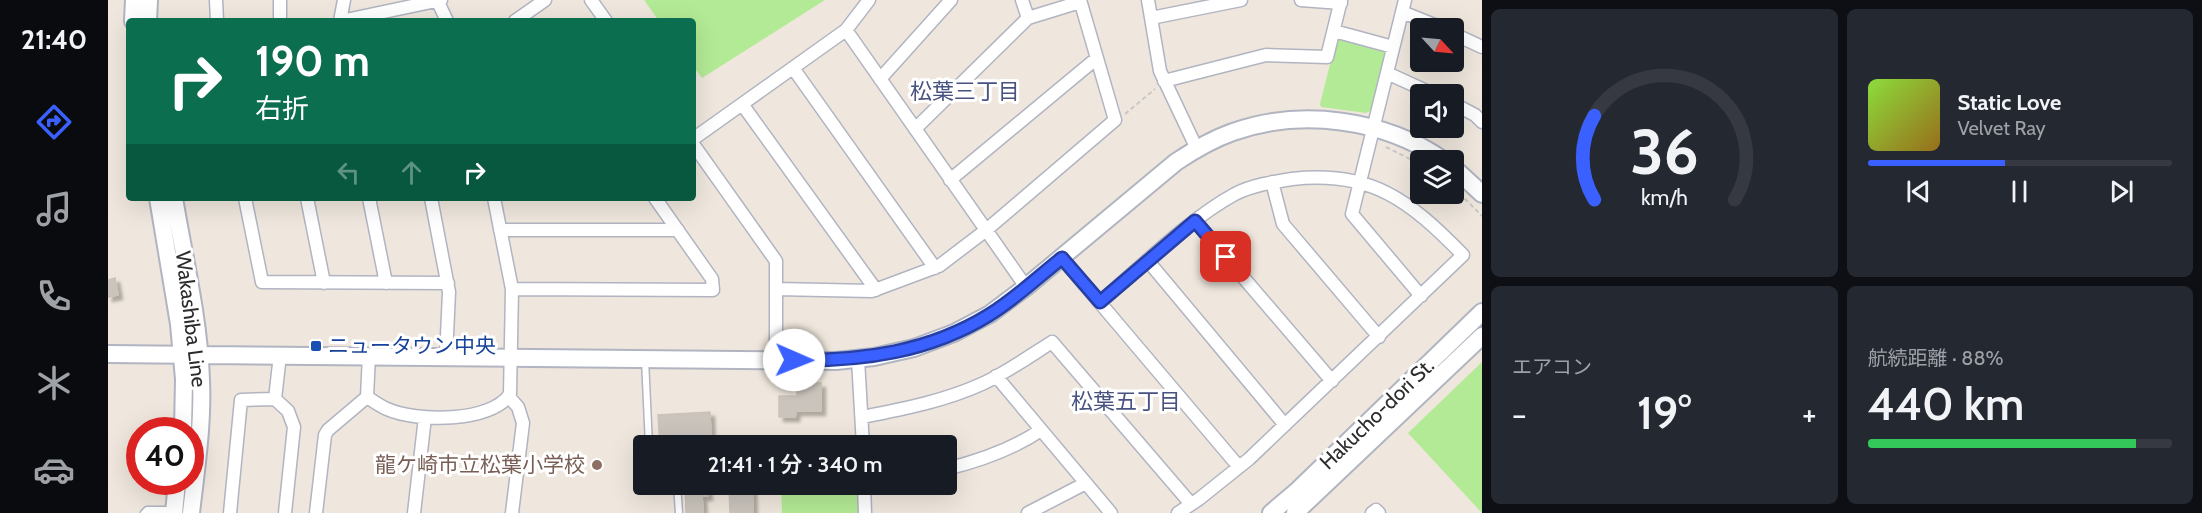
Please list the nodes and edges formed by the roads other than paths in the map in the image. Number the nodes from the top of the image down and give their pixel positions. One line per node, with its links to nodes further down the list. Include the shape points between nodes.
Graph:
1 (134, 0): 19 (street)
2 (149, 0): 20 (street)
3 (216, 0): 21 (street)
4 (280, 0): 22 (street)
5 (344, 0): 23 (street)
6 (545, 0): 26 (street)
7 (591, 0): 27 (street)
8 (868, 0): 31 (street)
9 (951, 0): 39 (street)
10 (1022, 0): 28 (street)
11 (1148, 0): 29 (street)
12 (1241, 0): 29 (street)
13 (1301, 0): 16 (street)
14 (440, 1): 17 (street); 25 (street)
15 (1080, 1): 28 (street); 36 (street)
16 (1341, 1): 32 (street)
17 (402, 5): 24 (street)
18 (1404, 6): 30 (street); 34 (street)
19 (133, 18)
20 (148, 18)
21 (217, 18)
22 (279, 18)
23 (341, 18)
24 (352, 18)
25 (446, 18)
26 (524, 18)
27 (604, 18)
28 (1028, 18): 46 (street)
29 (1151, 18): 40 (street)
30 (1425, 18)
31 (846, 30): 37 (street); 39 (street)
32 (1334, 31): 34 (street); 40 (street, via 1327,57 1266,55)
33 (1464, 39): 35 (street)
34 (1393, 47): 38 (street)
35 (1482, 47)
36 (1097, 57): 52 (street); 67 (street, via 1115,120)
37 (793, 68): 42 (street); 70 (street)
38 (1387, 73): 41 (street); 45 (street)
39 (880, 79): 46 (street)
40 (1164, 81): 49 (street)
41 (1411, 84)
42 (742, 104): 47 (street); 77 (street)
43 (1464, 109): 44 (street)
44 (1482, 122)
45 (1373, 128): 49 (street, via 1331,121 1285,120 1232,132); 50 (street); 54 (street)
46 (915, 129): 52 (street)
47 (696, 137)
48 (696, 148): 76 (street, via 776,261)
49 (1197, 149): 68 (street, via 1155,179)
50 (1424, 150)
51 (1464, 177): 55 (street)
52 (950, 180): 67 (street)
53 (1272, 182): 54 (street, via 1305,178); 64 (street, via 1237,193); 82 (street, via 1283,224)
54 (1359, 182): 78 (street, via 1352,214); 78 (street, via 1410,206 1432,222 1463,255)
55 (1482, 194)
56 (158, 201): 84 (street, Wakashiba Line)
57 (174, 201): 85 (street, Wakashiba Line)
58 (246, 201): 71 (street, via 262,282)
59 (308, 201): 71 (street)
60 (370, 201): 72 (street)
61 (432, 201): 73 (street)
62 (495, 201): 65 (street)
63 (657, 201): 66 (street)
64 (1195, 221): 69 (street); 94 (street)
65 (500, 230): 66 (street); 75 (street)
66 (678, 230): 75 (street, via 712,279 713,290)
67 (986, 231): 70 (street); 74 (street)
68 (1062, 258): 74 (street); 79 (street)
69 (1148, 261): 79 (street); 101 (street)
70 (934, 268): 77 (street)
71 (324, 283): 72 (street)
72 (387, 283): 73 (street)
73 (448, 284): 88 (street)
74 (1026, 287): 91 (street, via 990,314 944,337 914,348)
75 (512, 289): 89 (street)
76 (776, 289): 77 (street); 92 (street)
77 (876, 290)
78 (1421, 296): 82 (street)
79 (1100, 302): 106 (street)
80 (1482, 312): 125 (street, Hakucho-dori St.)
81 (1482, 336): 126 (street, Hakucho-dori St.)
82 (1378, 337): 94 (street)
83 (108, 354): 84 (street)
84 (182, 354): 85 (street); 98 (street, Wakashiba Line)
85 (200, 354): 86 (street); 114 (street, Wakashiba Line, via 201,417)
86 (280, 355): 87 (street); 97 (street)
87 (369, 355): 88 (street); 95 (street)
88 (446, 357): 89 (street)
89 (511, 358): 90 (street); 96 (street)
90 (645, 359): 92 (street); 103 (lane)
91 (858, 359): 92 (street); 100 (street)
92 (776, 360)
93 (996, 376): 100 (street, via 925,404); 102 (street); 111 (street, via 1052,342)
94 (1332, 381): 101 (street)
95 (367, 397): 99 (street, via 388,410); 117 (street, via 325,435)
96 (509, 397): 99 (street, via 479,414); 119 (street, via 518,407 523,423)
97 (275, 399): 115 (street, via 242,400); 116 (street, via 288,411 294,427)
98 (185, 417)
99 (425, 417): 118 (street)
100 (861, 417): 104 (street)
101 (1285, 425): 106 (street)
102 (1041, 430): 105 (street, via 992,455); 107 (street)
103 (648, 435)
104 (862, 435)
105 (957, 466)
106 (1239, 467): 111 (street)
107 (1086, 483): 122 (street); 123 (street)
108 (176, 495): 112 (street)
109 (678, 495): 120 (lane)
110 (866, 495): 121 (street)
111 (1191, 504): 124 (street)
112 (174, 512): 113 (lane)
113 (144, 513)
114 (191, 513)
115 (230, 513)
116 (285, 513)
117 (316, 513)
118 (414, 513)
119 (512, 513)
120 (679, 513)
121 (865, 513)
122 (1028, 513)
123 (1111, 513)
124 (1178, 513)
125 (1270, 513)
126 (1295, 513)
127 (1372, 513): 128 (street)
128 (1379, 513)

